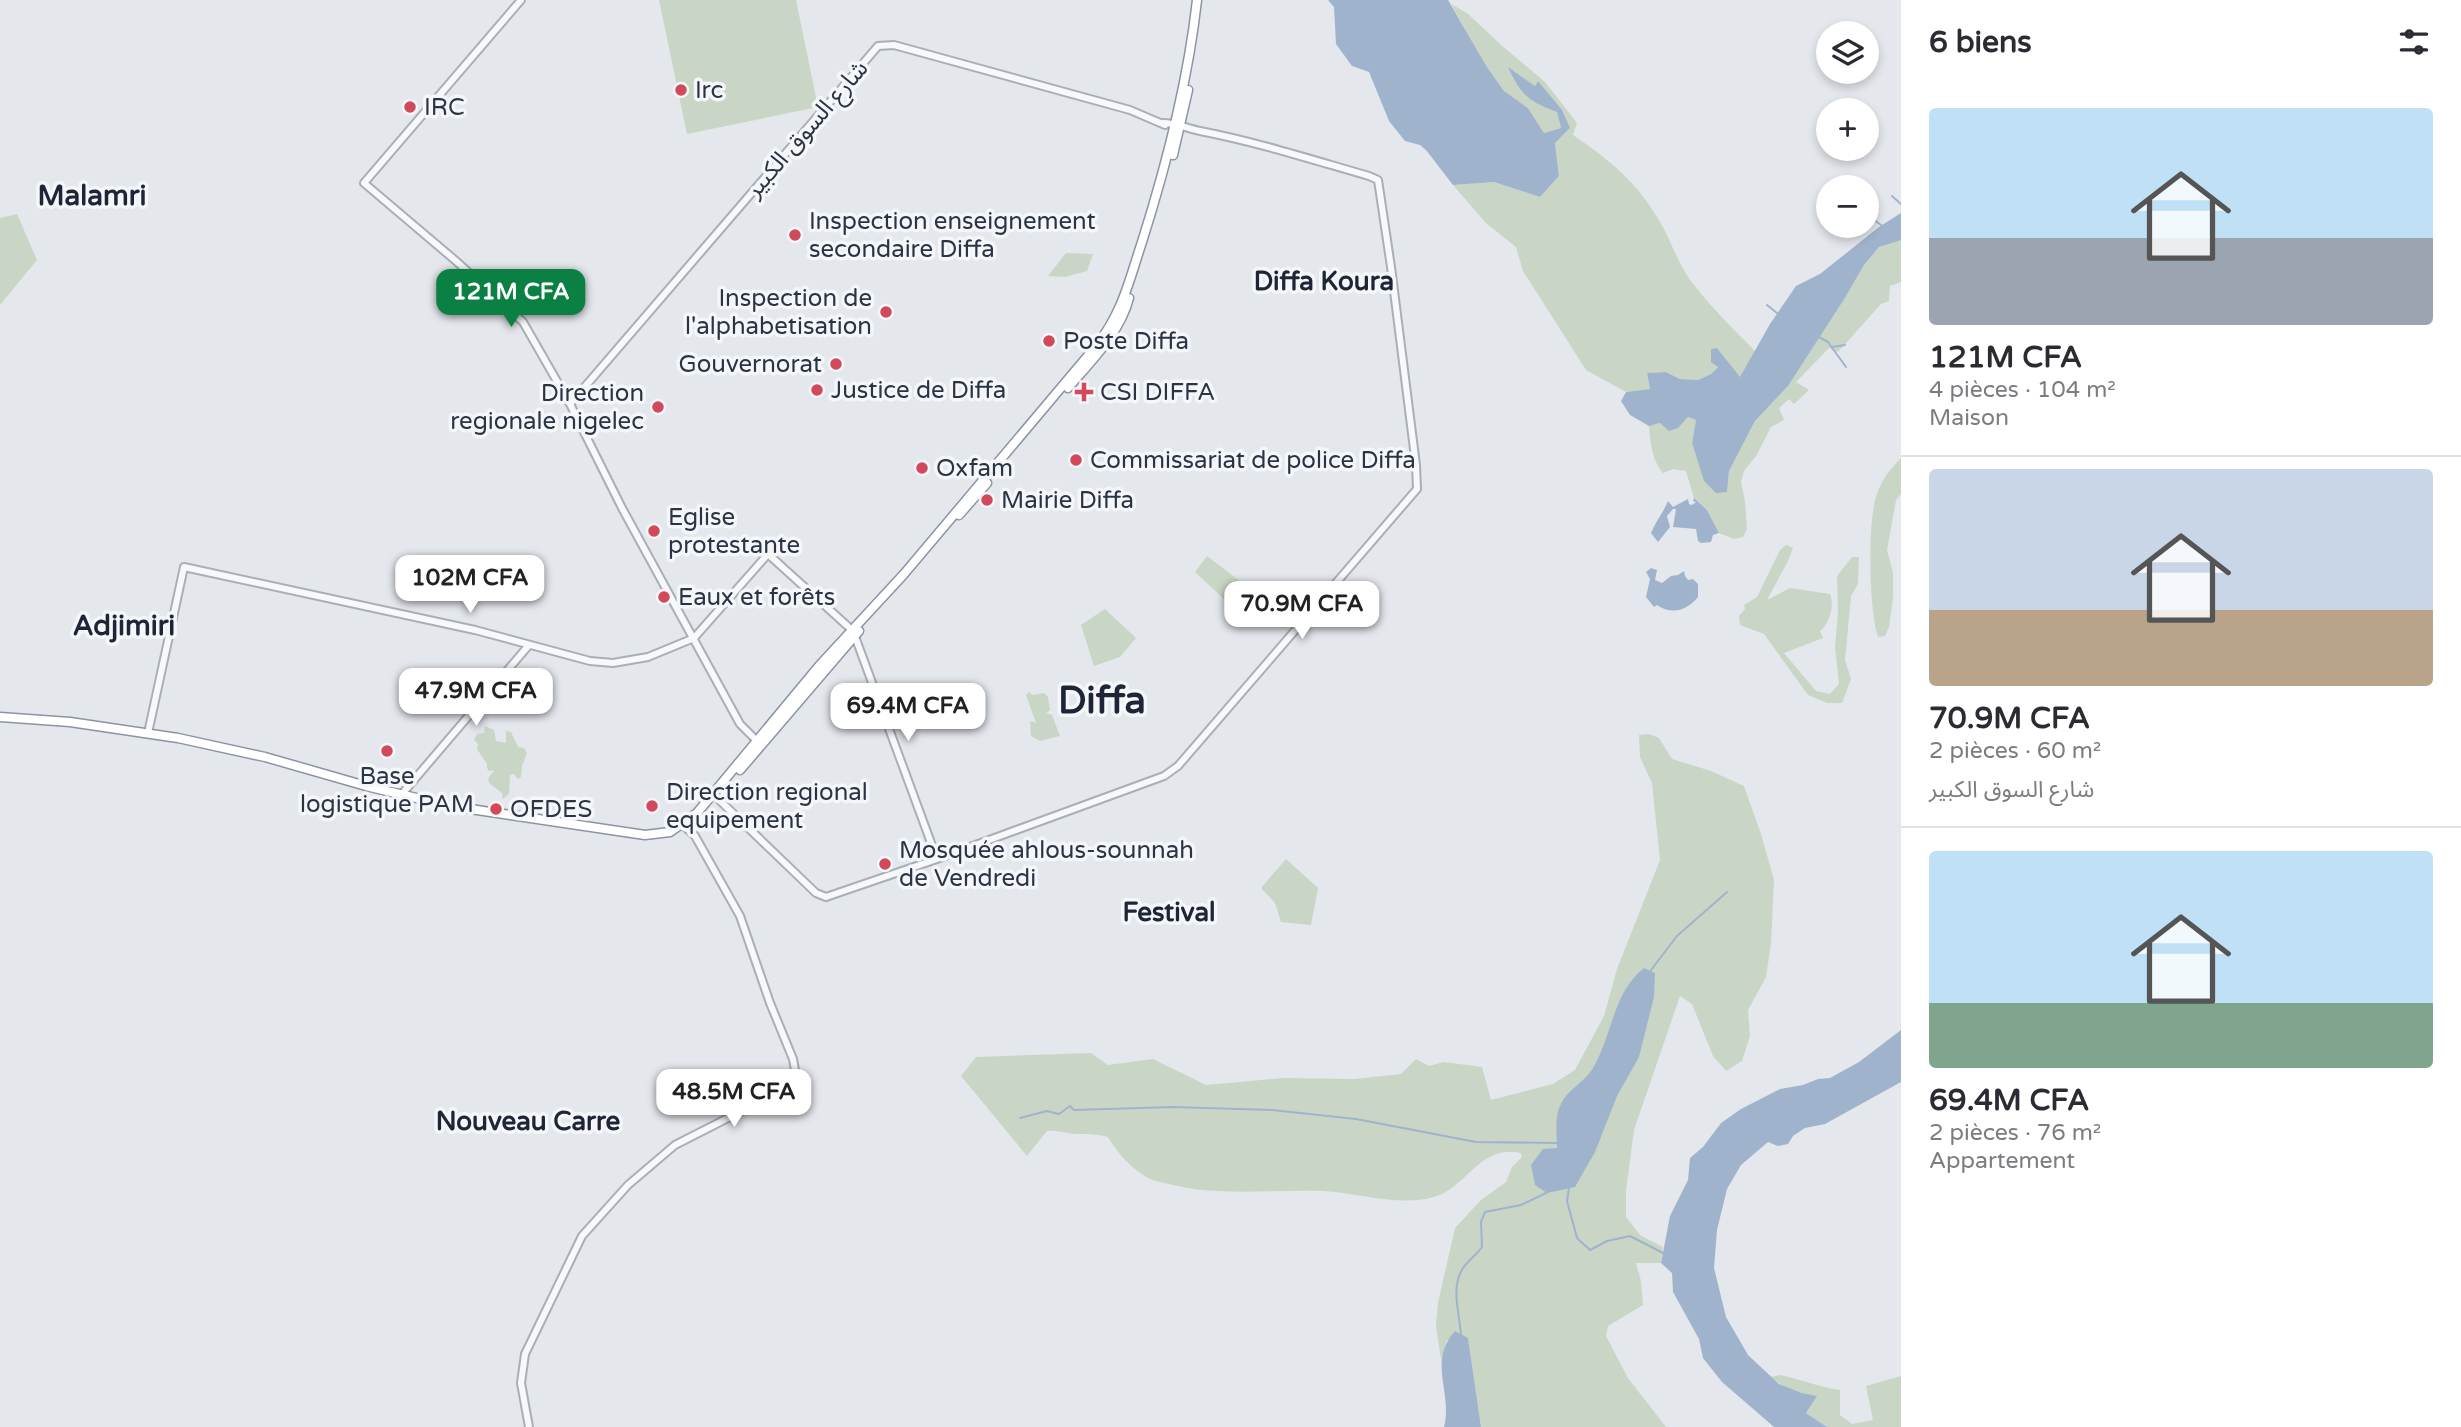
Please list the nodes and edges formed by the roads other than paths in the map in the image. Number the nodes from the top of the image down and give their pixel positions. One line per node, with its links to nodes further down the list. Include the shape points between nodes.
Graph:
1 (521, 0): 4 (street, via 364,183 518,316)
2 (1200, 0): 3 (highway)
3 (1180, 127): 4 (street, شارع السوق الكبير, via 894,45 878,46); 5 (highway, via 1124,301 1107,331); 15 (street, شارع السوق الكبير, via 1378,180 1416,489 1169,773)
4 (570, 404): 6 (street)
5 (854, 633): 6 (street, via 768,554); 10 (highway, via 819,666); 15 (street)
6 (694, 638): 7 (street, via 662,653 613,663); 10 (street, via 740,724)
7 (529, 645): 9 (street, via 184,567); 12 (street)
8 (0, 717): 9 (highway)
9 (148, 733): 11 (highway)
10 (760, 743): 13 (highway)
11 (258, 757): 12 (highway); 14 (highway, via 402,800 462,812 645,840 671,837)
12 (402, 794): 14 (highway, via 486,813 645,835)
13 (715, 795): 14 (highway); 15 (street, شارع السوق الكبير, via 821,897)
14 (685, 827): 16 (street, via 695,836 740,916 793,1059 793,1081 675,1145 628,1185 582,1236 525,1354 521,1383)
15 (937, 859)
16 (530, 1427)

